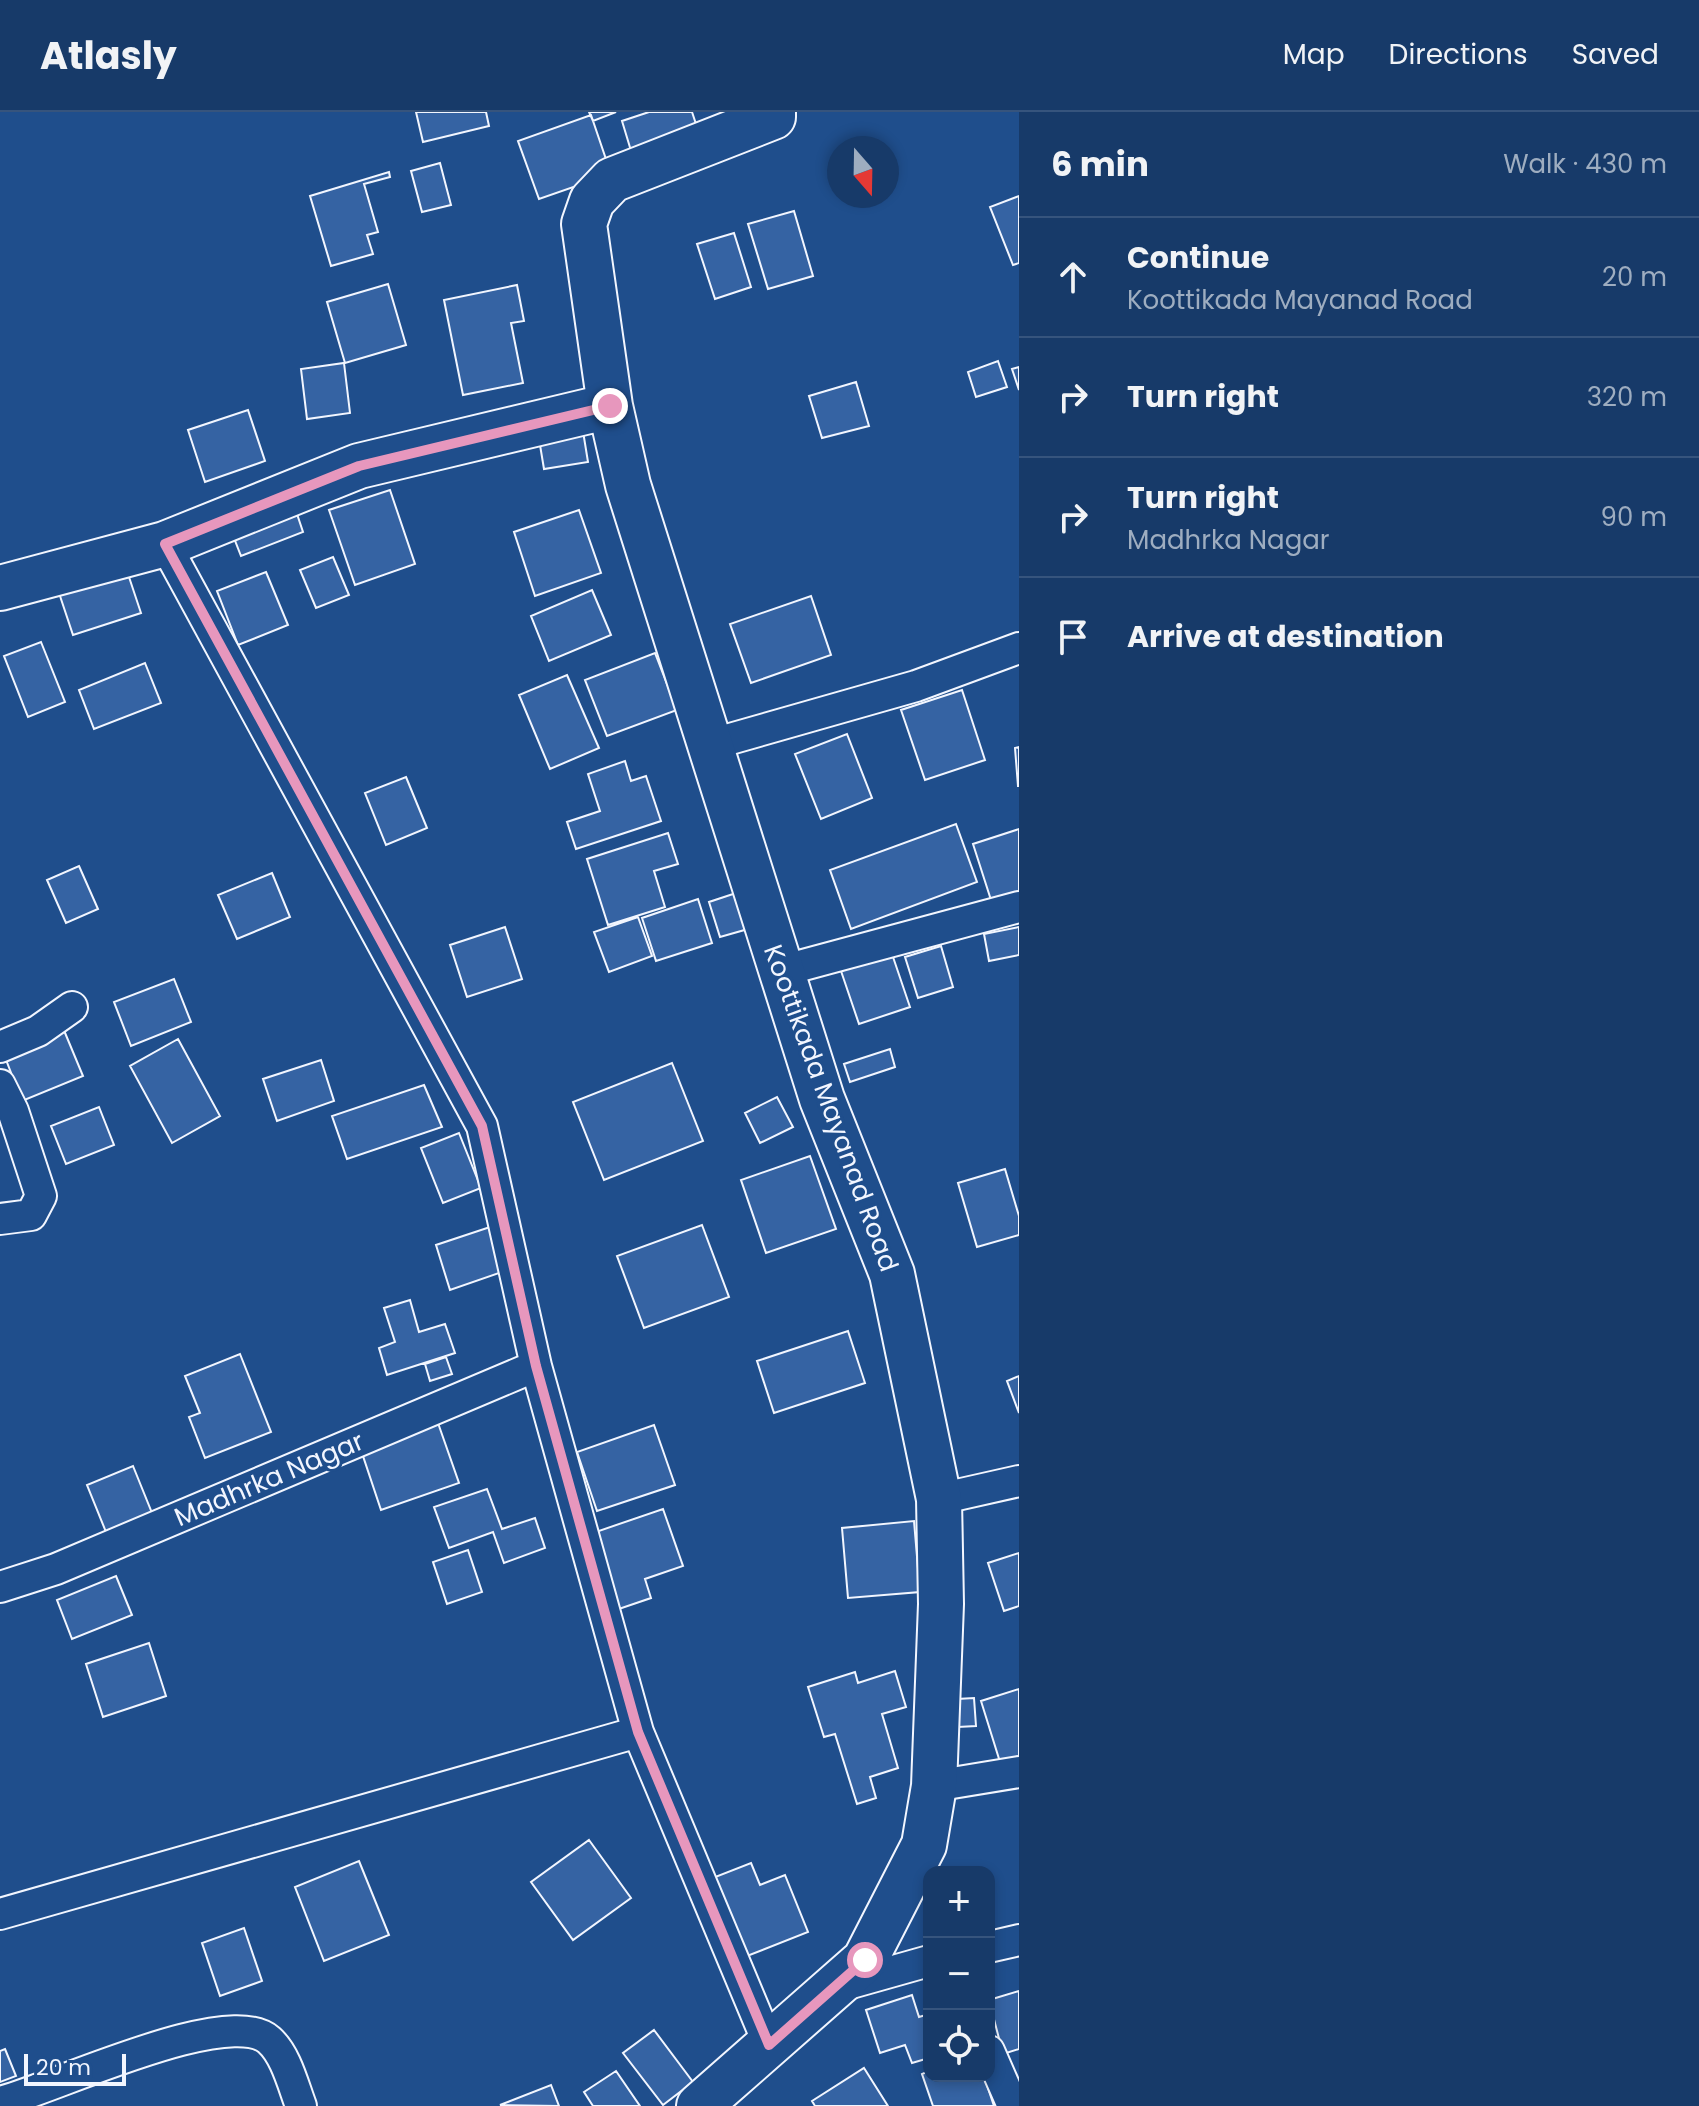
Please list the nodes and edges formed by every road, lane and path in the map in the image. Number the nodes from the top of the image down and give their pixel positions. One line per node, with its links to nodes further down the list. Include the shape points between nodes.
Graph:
1 (781, 114): 2 (main road, Koottikada Mayanad Road, via 612,180 592,201 584,224)
2 (610, 406): 3 (main road, via 359,466); 6 (main road, Koottikada Mayanad Road, via 644,541)
3 (165, 544): 4 (main road); 13 (street, via 482,1126)
4 (0, 588)
5 (1019, 648): 6 (street, via 916,686)
6 (709, 745): 8 (main road, Koottikada Mayanad Road)
7 (1019, 907): 8 (street)
8 (781, 971): 15 (main road, Koottikada Mayanad Road, via 822,1099 892,1274)
9 (72, 1007): 10 (street, via 38,1031)
10 (0, 1047)
11 (0, 1085): 12 (street, via 41,1196 31,1215)
12 (0, 1219)
13 (536, 1366): 16 (street, Madhrka Nagar, via 56,1569); 17 (street)
14 (1019, 1481): 15 (street)
15 (939, 1499): 19 (main road, Koottikada Mayanad Road)
16 (0, 1587)
17 (638, 1732): 20 (street); 25 (street)
18 (1019, 1772): 19 (street)
19 (934, 1786): 24 (main road, Koottikada Mayanad Road, via 924,1845 865,1960)
20 (0, 1914)
21 (1019, 1940): 22 (street)
22 (995, 1946)
23 (923, 1963): 24 (street)
24 (835, 1987): 25 (main road, Koottikada Mayanad Road)
25 (769, 2045): 29 (main road, Koottikada Mayanad Road)
26 (995, 2065): 30 (street)
27 (0, 2102): 28 (street, via 136,2053 225,2030 251,2030 269,2040 282,2059)
28 (301, 2106)
29 (699, 2106)
30 (1013, 2106)

